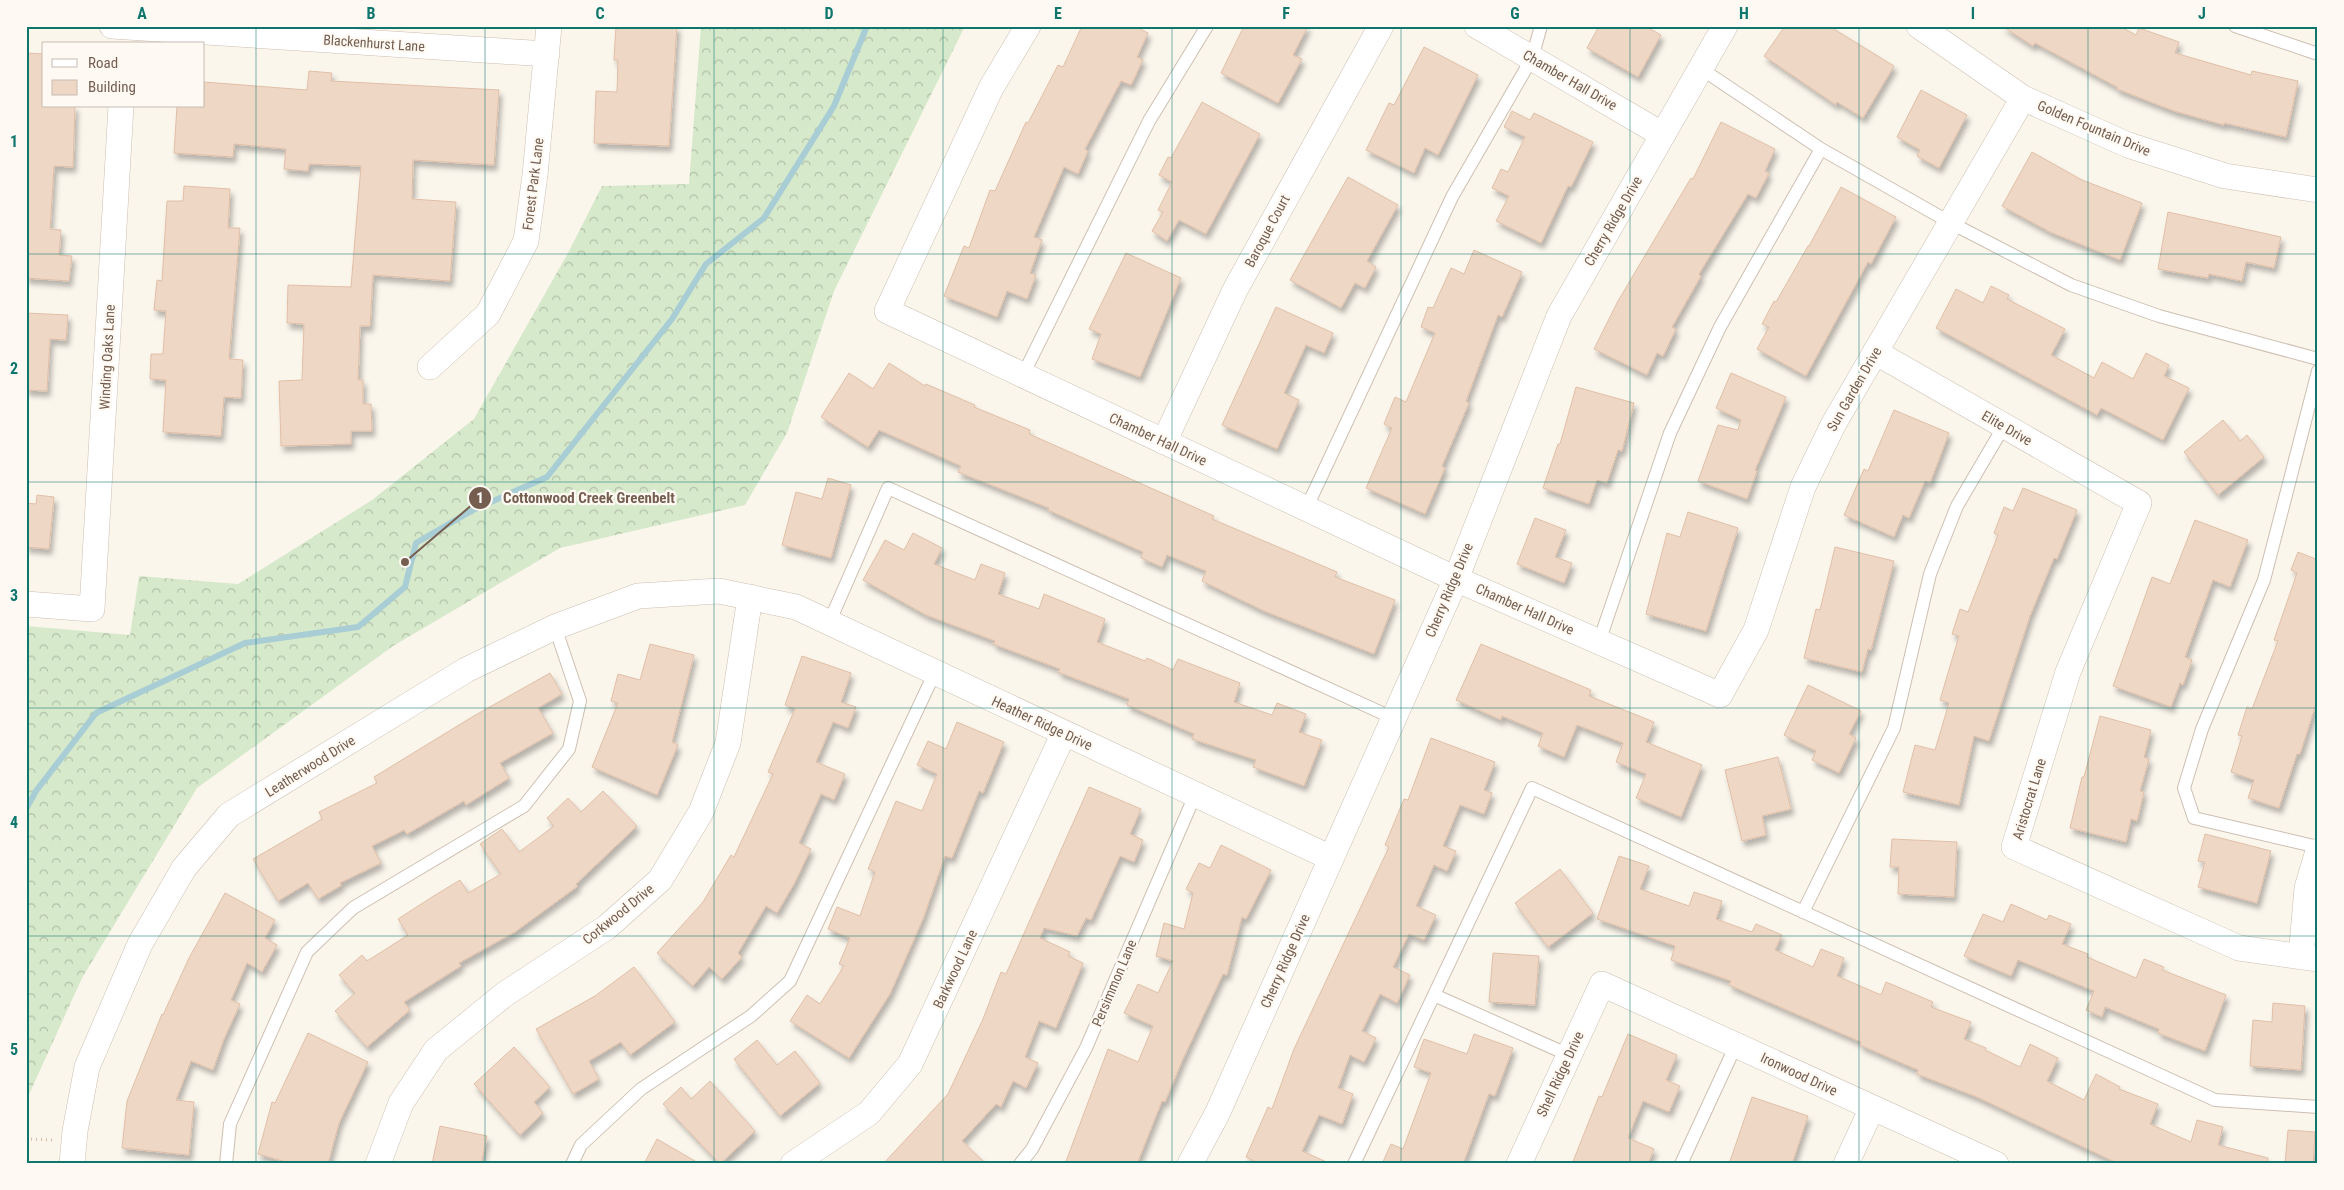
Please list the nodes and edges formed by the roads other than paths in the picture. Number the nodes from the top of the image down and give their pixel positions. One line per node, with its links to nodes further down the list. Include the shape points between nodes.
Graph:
1 (549, 26): 11 (street, Forest Park Lane)
2 (1028, 26): 25 (street, Chamber Hall Drive, via 991,88 887,311)
3 (1207, 26): 25 (lane, via 1149,121)
4 (1381, 26): 27 (street, Baroque Court, via 1235,290)
5 (1477, 26): 13 (street, Chamber Hall Drive)
6 (1541, 26): 13 (lane)
7 (1724, 26): 14 (street, Cherry Ridge Drive)
8 (1919, 26): 15 (street, Golden Fountain Drive)
9 (2235, 26): 12 (lane)
10 (121, 32): 11 (street, Blackenhurst Lane)
11 (547, 54): 23 (street, Forest Park Lane, via 526,241 488,314)
12 (2318, 54)
13 (1532, 58): 17 (street, Chamber Hall Drive); 29 (lane, via 1452,197)
14 (1700, 68): 17 (street, Cherry Ridge Drive); 18 (lane)
15 (2023, 98): 19 (street, Golden Fountain Drive, via 2128,145 2225,176); 20 (street, Sun Garden Drive)
16 (121, 108): 32 (street, Winding Oaks Lane, via 92,609)
17 (1663, 135): 30 (street, Cherry Ridge Drive, via 1559,316)
18 (1821, 149): 20 (lane); 35 (lane, via 1720,327 1670,432)
19 (2318, 190)
20 (1951, 222): 21 (street, Sun Garden Drive); 22 (lane, via 2071,285 2159,316)
21 (1875, 352): 26 (street, Elite Drive); 37 (street, Sun Garden Drive, via 1833,425 1803,488 1756,630)
22 (2318, 359)
23 (430, 367)
24 (2318, 371): 41 (lane, via 2264,580 2202,729 2184,788 2194,818)
25 (1023, 375): 27 (street, Chamber Hall Drive)
26 (2004, 426): 28 (street, Elite Drive); 44 (lane, via 1956,506 1930,574 1894,728)
27 (1164, 442): 29 (street, Chamber Hall Drive)
28 (2139, 503): 45 (street, Aristocrat Lane, via 2068,672 2014,847 2238,948)
29 (1306, 509): 30 (street, Chamber Hall Drive)
30 (1456, 579): 35 (street, Chamber Hall Drive); 38 (street, Cherry Ridge Drive)
31 (750, 597): 33 (street, Heather Ridge Drive, via 796,607); 34 (street, Leatherwood Drive, via 718,590 638,596); 54 (street, Corkwood Drive, via 728,743 701,812 660,880 607,927 505,994 436,1050 401,1103)
32 (26, 604)
33 (830, 623): 36 (street, Heather Ridge Drive); 38 (lane, via 888,488)
34 (555, 626): 52 (street, Leatherwood Drive, via 466,670 229,815 184,868 140,944 87,1067); 53 (lane, via 580,701 569,749 524,806 353,908 307,952 230,1124)
35 (1599, 642): 37 (street, Chamber Hall Drive)
36 (935, 672): 39 (street, Heather Ridge Drive); 55 (lane, via 790,981 752,1016 641,1089 581,1145)
37 (1720, 695)
38 (1393, 718): 43 (street, Cherry Ridge Drive)
39 (1064, 733): 40 (street, Heather Ridge Drive); 56 (street, Barkwood Lane, via 910,1064 869,1113)
40 (1195, 794): 43 (street, Heather Ridge Drive); 57 (lane, Persimmon Lane, via 1086,1048 1032,1149)
41 (2318, 847)
42 (2318, 851): 45 (street, via 2307,888)
43 (1331, 858): 58 (street, Cherry Ridge Drive, via 1217,1114)
44 (1803, 912): 47 (lane, via 1532,788); 50 (lane, via 2215,1100)
45 (2309, 958)
46 (1602, 984): 48 (street, Ironwood Drive); 49 (street, Shell Ridge Drive)
47 (1434, 994): 49 (lane); 59 (lane)
48 (1736, 1045): 51 (street, Ironwood Drive); 61 (lane)
49 (1569, 1055): 60 (street, Shell Ridge Drive)
50 (2318, 1107)
51 (1872, 1108): 62 (street); 63 (street, Ironwood Drive)
52 (72, 1164)
53 (226, 1164)
54 (378, 1164)
55 (572, 1164)
56 (793, 1164)
57 (1020, 1164)
58 (1190, 1164)
59 (1354, 1164)
60 (1519, 1164)
61 (1681, 1164)
62 (1846, 1164)
63 (1996, 1164)

